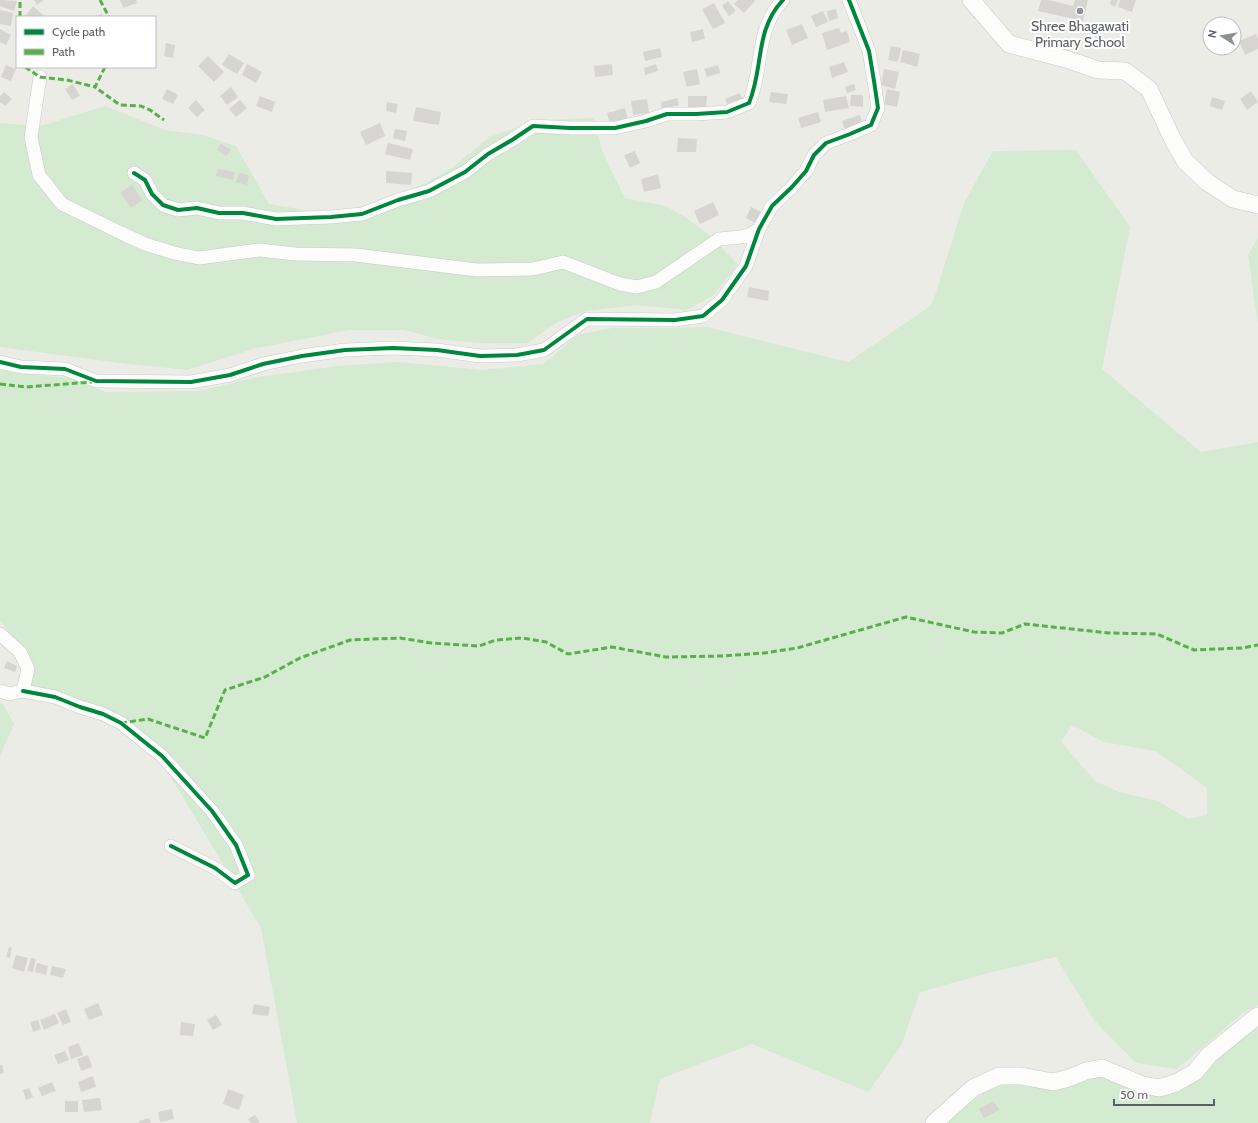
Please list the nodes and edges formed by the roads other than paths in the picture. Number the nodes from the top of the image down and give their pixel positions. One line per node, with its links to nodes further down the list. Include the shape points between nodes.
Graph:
1 (783, 0): 5 (street, via 773,10 766,27 749,103 727,112 667,114 614,128 533,126 488,154 465,172 429,191 362,214 276,219 197,208 178,210 163,206 152,194 145,180)
2 (849, 0): 7 (street, via 868,51 878,108 871,125 826,143 814,154 806,172 772,206)
3 (971, 0): 6 (street, via 1009,44 1098,70 1125,71 1150,89 1185,161 1207,182 1233,199)
4 (40, 77): 7 (street, via 31,138 38,175 62,204 145,244 174,253 199,258 259,250 296,254 356,255 477,270 533,269 562,262 620,284 637,287 656,282 719,239 741,237)
5 (134, 173)
6 (1258, 205)
7 (759, 229): 8 (street, via 746,266 722,300 703,316 675,320 587,319 544,350 517,355 480,356 437,350 393,348 346,350 263,364 191,382 96,381 65,369 21,367)
8 (0, 362)
9 (0, 634): 11 (street, via 20,652 28,668)
10 (0, 690): 11 (street, via 9,694)
11 (23, 691): 12 (street, via 55,698 104,714 121,723 162,756 212,811 236,845 248,875 235,883 216,868)
12 (171, 846)
13 (1258, 1016): 14 (street, via 1209,1055 1195,1072 1159,1088 1143,1085 1102,1068 1053,1082 1020,1076 999,1076 973,1088)
14 (934, 1123)

